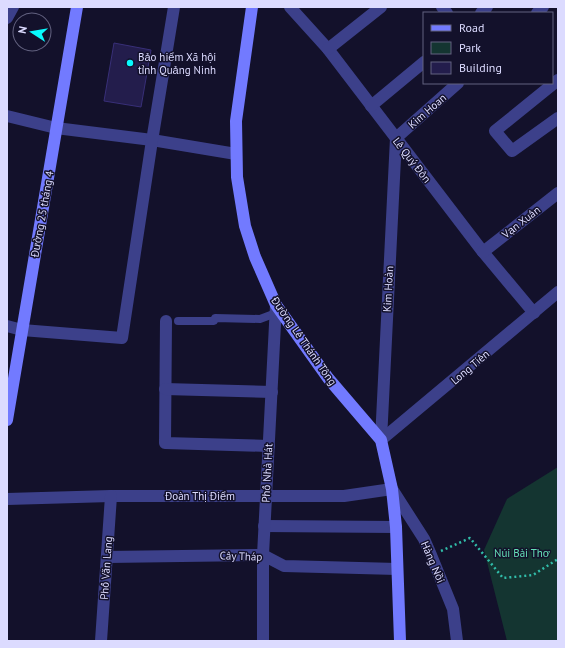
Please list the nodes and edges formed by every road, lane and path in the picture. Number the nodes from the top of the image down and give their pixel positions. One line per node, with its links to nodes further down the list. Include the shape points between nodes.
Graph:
1 (13, 7): 7 (street)
2 (77, 7): 15 (street, Đường 25 tháng 4)
3 (174, 7): 17 (street)
4 (252, 7): 18 (street, Đường Lê Thánh Tông, via 236,121)
5 (290, 7): 8 (street, Lê Quý Đôn)
6 (381, 7): 8 (street)
7 (7, 18)
8 (328, 49): 12 (street, Lê Quý Đôn)
9 (423, 63): 12 (street)
10 (558, 80): 14 (street, via 496,131 512,151)
11 (457, 84): 16 (street, Kim Hoan)
12 (371, 106): 16 (street, Lê Quý Đôn)
13 (7, 116): 15 (street)
14 (558, 118)
15 (56, 128): 17 (street); 26 (street, Đường 25 tháng 4)
16 (396, 138): 20 (street, Lê Quý Đôn); 30 (street, Kim Hoàn)
17 (152, 140): 18 (street); 26 (street, via 122,338)
18 (236, 154): 22 (street, Đường Lê Thánh Tông, via 236,177 245,226)
19 (558, 193): 20 (street, Vạn Xuân)
20 (483, 252): 23 (street, Lê Quý Đôn)
21 (558, 292): 23 (street, Long Tiên)
22 (276, 309): 24 (lane, via 260,319 215,318 214,321); 28 (street, Phố Nhà Hát); 30 (street, Đường Lê Thánh Tông, via 328,378)
23 (534, 313): 30 (street, Long Tiên)
24 (172, 321): 27 (street)
25 (7, 326): 26 (street)
26 (22, 330): 29 (street, Đường 25 tháng 4)
27 (164, 388): 28 (street); 31 (street, via 165,443)
28 (272, 392): 31 (street, Phố Nhà Hát)
29 (7, 420)
30 (381, 440): 32 (street, Đường Lê Thánh Tông)
31 (269, 446): 34 (street, Phố Nhà Hát)
32 (392, 489): 34 (street, Đoàn Thị Điểm, via 344,496); 37 (street, Đường Lê Thánh Tông); 39 (street, Hàng Nồi, via 424,539)
33 (111, 496): 34 (street, Đoàn Thị Điểm); 35 (street, Đoàn Thị Điểm); 40 (street, Phố Văn Lang)
34 (266, 496): 36 (street, Phố Nhà Hát)
35 (7, 499)
36 (264, 526): 37 (street); 38 (street, Phố Nhà Hát)
37 (396, 528): 42 (street, Đường Lê Thánh Tông)
38 (263, 555): 40 (street, Cây Tháp); 42 (street, Cây Tháp, via 284,566); 44 (street, Phố Nhà Hát)
39 (431, 555): 41 (path, via 470,538 503,578 533,575); 46 (street, Hàng Nồi, via 453,609)
40 (107, 557): 43 (street, Phố Văn Lang)
41 (558, 559)
42 (397, 569): 45 (street, Đường Lê Thánh Tông)
43 (101, 641)
44 (262, 641)
45 (400, 641)
46 (457, 641)

